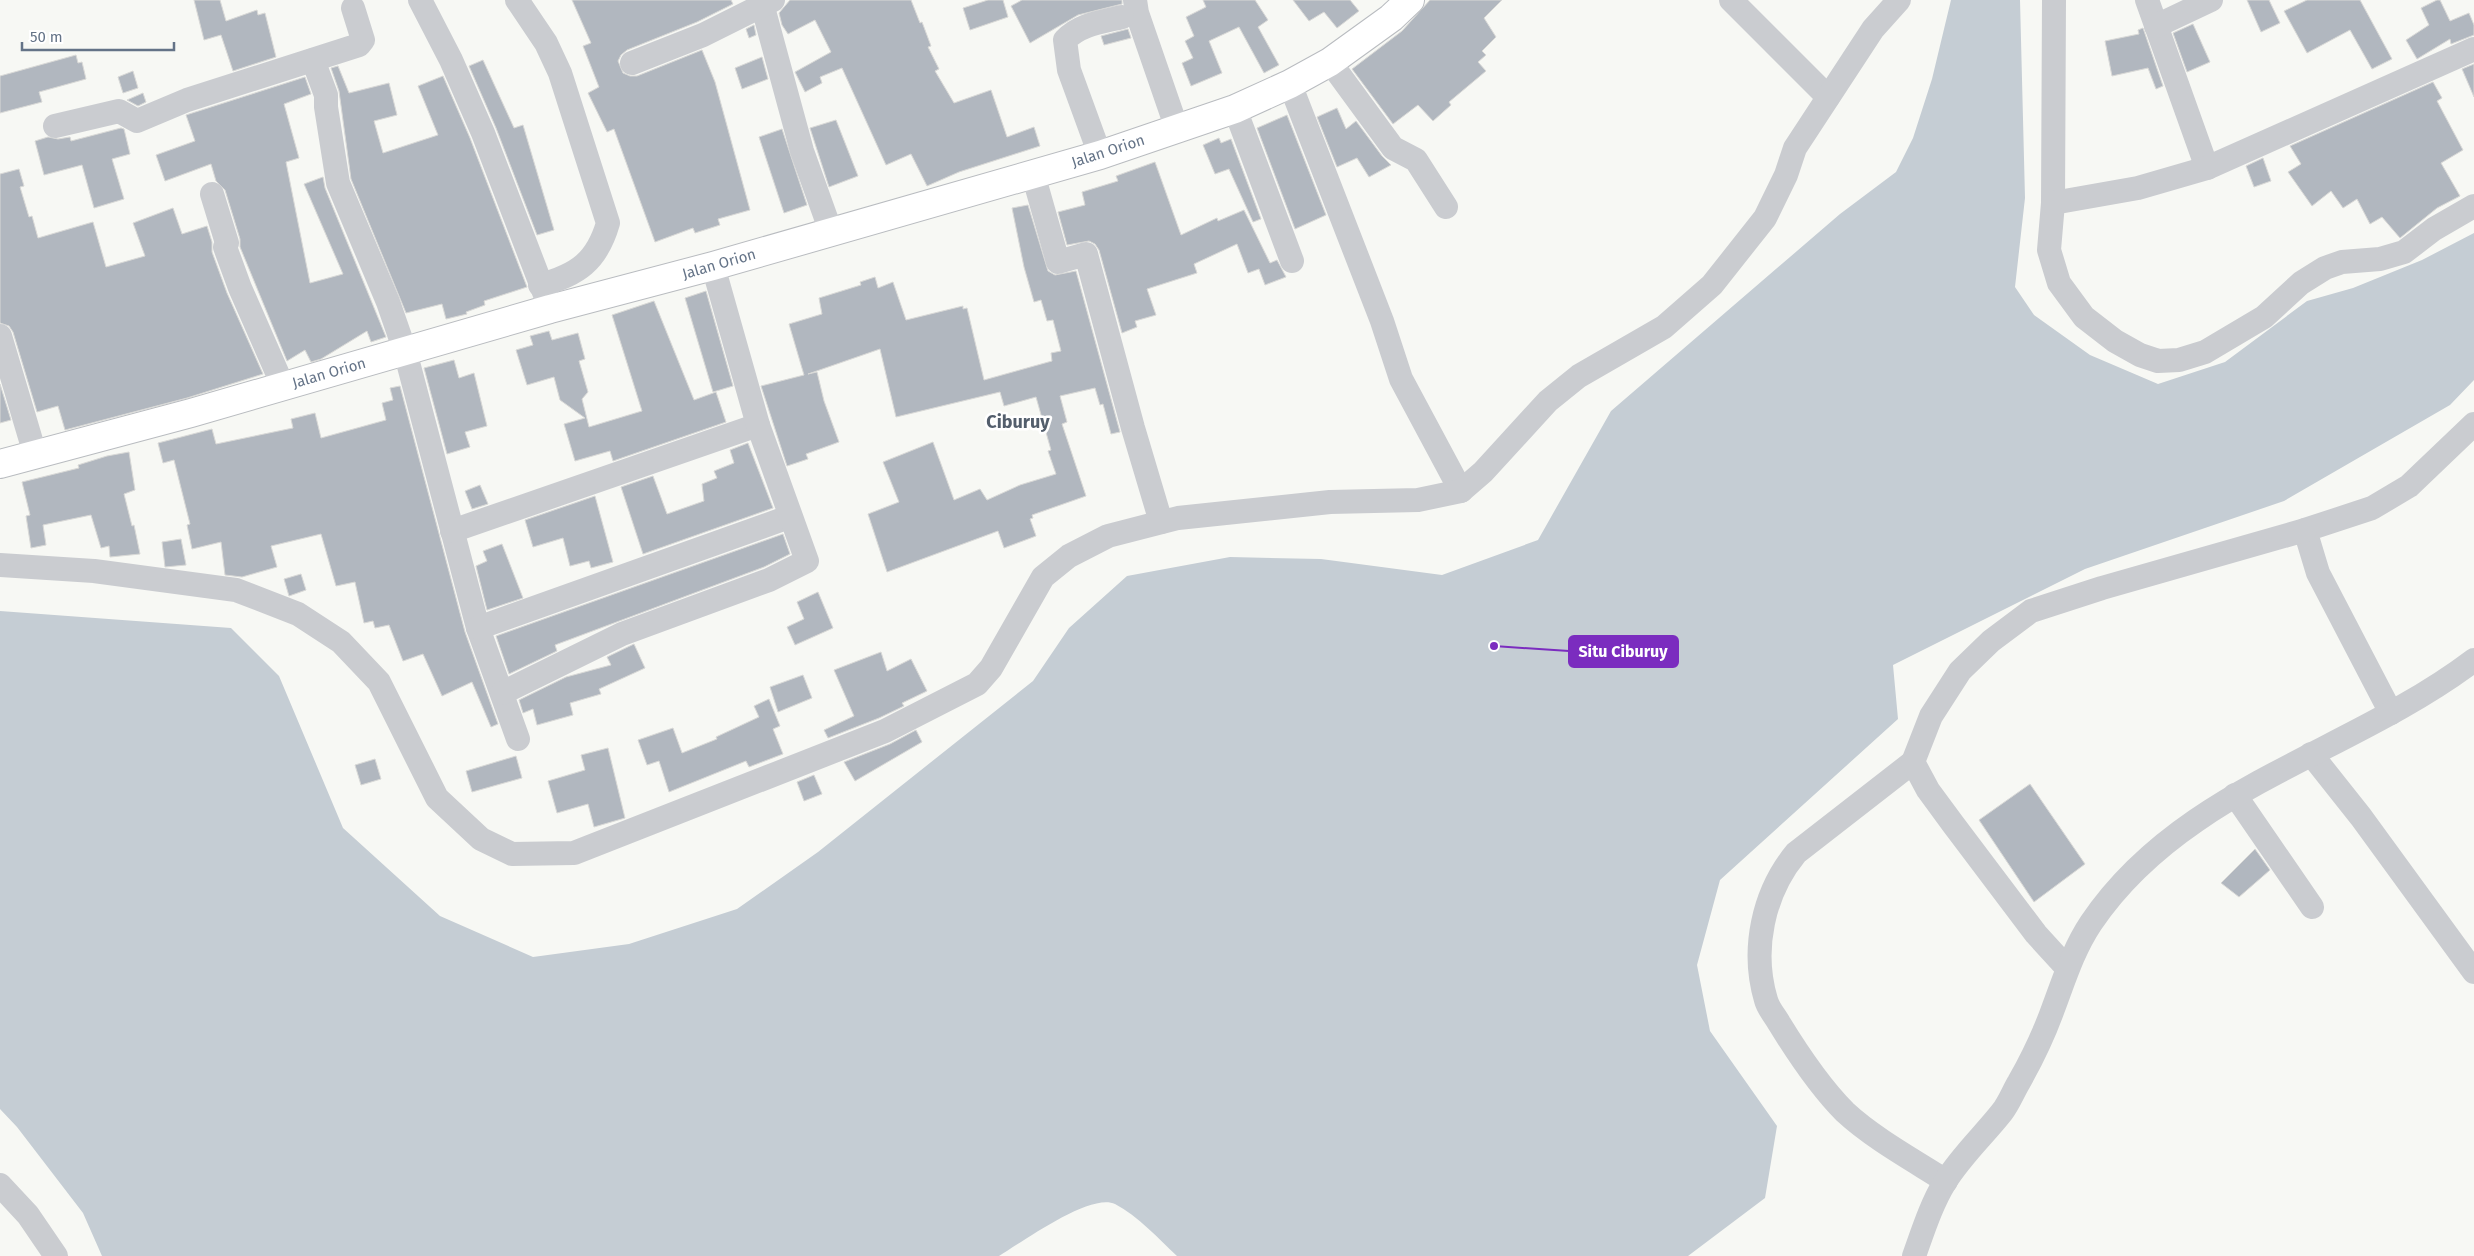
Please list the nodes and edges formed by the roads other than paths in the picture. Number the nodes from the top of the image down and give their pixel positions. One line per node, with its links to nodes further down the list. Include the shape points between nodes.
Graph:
1 (420, 0): 32 (street, via 483,133)
2 (517, 0): 32 (street, via 546,43 560,73 608,223 593,258)
3 (1410, 0): 15 (highway, Jalan Orion, via 1391,18)
4 (1731, 0): 18 (street)
5 (1899, 0): 18 (street, via 1873,29)
6 (2054, 0): 26 (street)
7 (2148, 0): 12 (street)
8 (2211, 0): 12 (street)
9 (766, 2): 16 (street, via 703,36); 29 (street, via 802,151)
10 (354, 8): 14 (street, via 363,40 358,45)
11 (1128, 8): 21 (street, via 1136,13); 22 (street, via 1074,32 1065,40 1069,70)
12 (2156, 26): 23 (street)
13 (2474, 49): 23 (street)
14 (313, 60): 20 (street, via 187,100 137,120 119,111); 34 (street, via 326,95 338,183)
15 (1330, 62): 17 (highway, Jalan Orion); 28 (street, via 1393,148 1416,160)
16 (632, 64)
17 (1290, 84): 19 (highway, Jalan Orion); 40 (street, via 1382,321 1401,379)
18 (1828, 97): 40 (street, via 1795,148 1765,218 1712,285 1664,327 1579,376 1548,401 1483,472)
19 (1235, 109): 21 (highway, Jalan Orion); 30 (street)
20 (55, 126)
21 (1177, 129): 22 (highway, Jalan Orion)
22 (1100, 155): 24 (highway, Jalan Orion)
23 (2207, 168): 26 (street, via 2138,188)
24 (1034, 174): 29 (highway, Jalan Orion); 42 (street, via 1058,262 1086,254)
25 (212, 194): 35 (street, via 240,288)
26 (2052, 203): 27 (street, via 2049,250 2059,283 2084,317 2115,341 2140,355 2158,360 2178,360 2205,352 2264,317 2301,283 2325,268 2342,262 2380,259 2404,252 2434,229)
27 (2474, 206)
28 (1446, 208)
29 (831, 232): 31 (highway, Jalan Orion)
30 (1292, 261)
31 (713, 266): 32 (highway, Jalan Orion); 37 (street)
32 (545, 297): 34 (highway, Jalan Orion)
33 (0, 336): 38 (street)
34 (405, 351): 35 (highway, Jalan Orion); 44 (street)
35 (283, 386): 38 (highway, Jalan Orion)
36 (2474, 424): 43 (street, via 2409,486 2372,508)
37 (758, 425): 41 (street); 44 (street)
38 (35, 454): 39 (highway, Jalan Orion)
39 (0, 464)
40 (1461, 491): 42 (street, via 1418,500 1330,502)
41 (789, 516): 46 (street); 48 (street, via 808,559 805,563 751,587 622,634)
42 (1161, 522): 45 (street, via 1108,536 1069,556 1043,577 991,668 977,684 886,731 574,853 512,854 481,839 436,798 379,682 341,642 298,614 236,590 94,571)
43 (2304, 530): 49 (street, via 2318,573); 52 (street, via 2102,588 2031,612 1992,641 1960,671 1931,716)
44 (452, 531): 46 (street)
45 (0, 565)
46 (478, 628): 48 (street)
47 (2474, 660): 49 (street)
48 (502, 693): 50 (street)
49 (2391, 713): 51 (street)
50 (518, 738)
51 (2311, 754): 53 (street); 56 (street)
52 (1913, 762): 55 (street, via 1928,790 1953,824 2036,934); 57 (street, via 1796,853 1783,869 1772,892 1759,944 1759,974 1766,1003 1798,1054 1831,1096 1858,1122)
53 (2235, 795): 54 (street); 55 (street, via 2192,823 2128,877 2090,925)
54 (2312, 907)
55 (2067, 968): 57 (street, via 2039,1042 2003,1110)
56 (2474, 972)
57 (1946, 1181): 60 (street, via 1928,1216)
58 (0, 1185): 59 (street, via 28,1215)
59 (56, 1256)
60 (1914, 1256)

